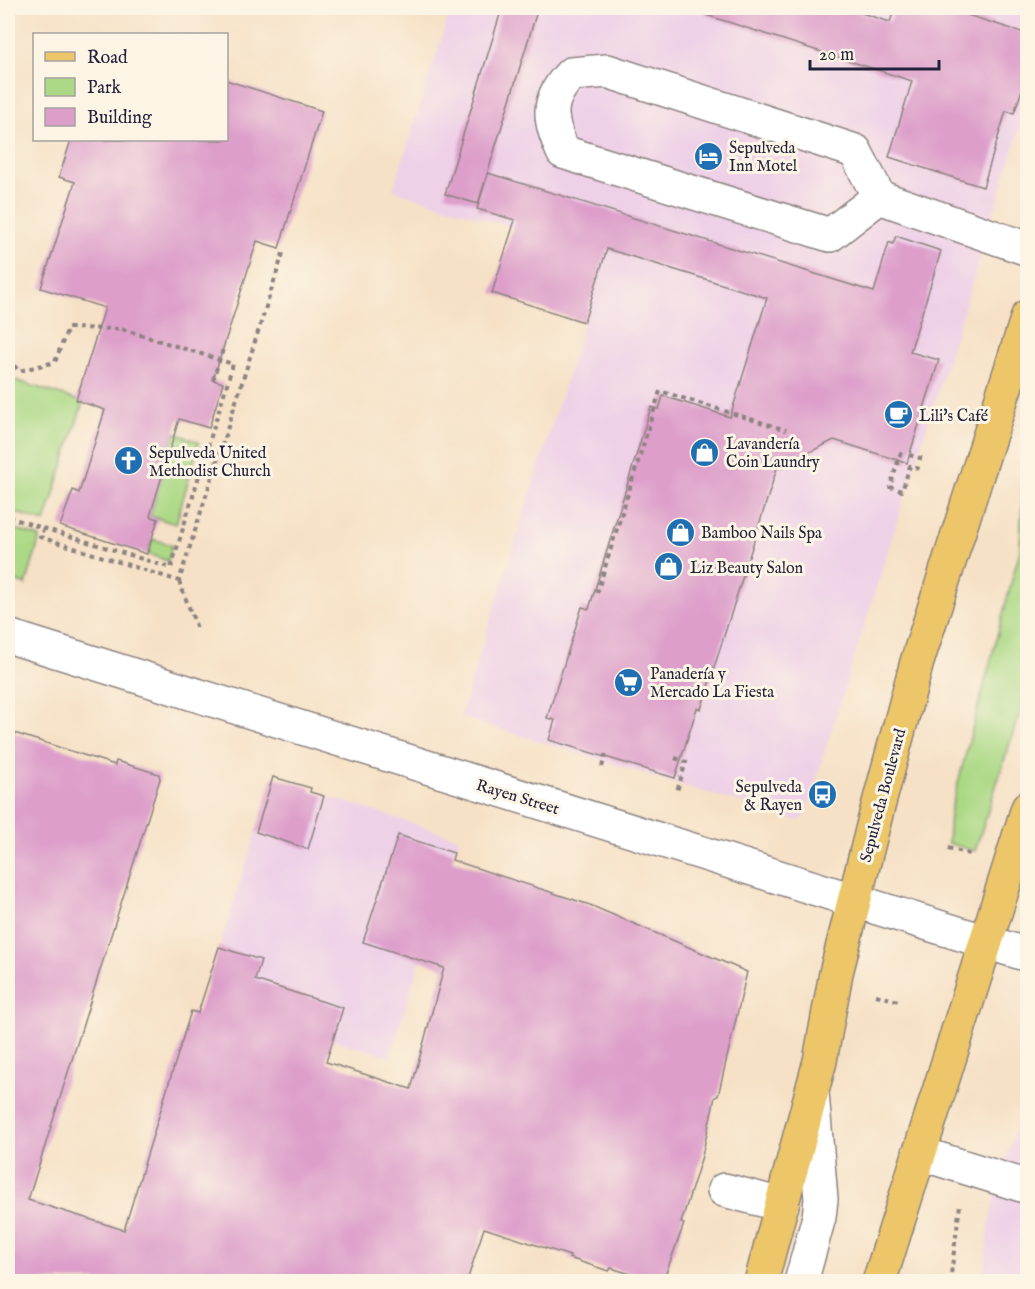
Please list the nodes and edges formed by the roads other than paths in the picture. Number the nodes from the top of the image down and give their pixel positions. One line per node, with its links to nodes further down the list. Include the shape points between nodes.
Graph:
1 (879, 197): 1 (street, via 855,151 607,71 571,74 556,90 551,124 563,152 830,235); 2 (street)
2 (1028, 249)
3 (1028, 316): 6 (main road, Sepulveda Boulevard, via 917,662)
4 (8, 636): 6 (street, Rayen Street)
5 (1028, 808): 7 (main road)
6 (855, 901): 7 (street, Rayen Street); 9 (main road, Sepulveda Boulevard)
7 (985, 942): 8 (street, Rayen Street); 10 (main road)
8 (1028, 956)
9 (812, 1093): 13 (main road, Sepulveda Boulevard); 15 (street, via 821,1199)
10 (919, 1153): 11 (street); 16 (main road)
11 (1028, 1187)
12 (724, 1190): 13 (street)
13 (782, 1205): 14 (main road, Sepulveda Boulevard)
14 (761, 1281)
15 (801, 1281)
16 (879, 1281)

